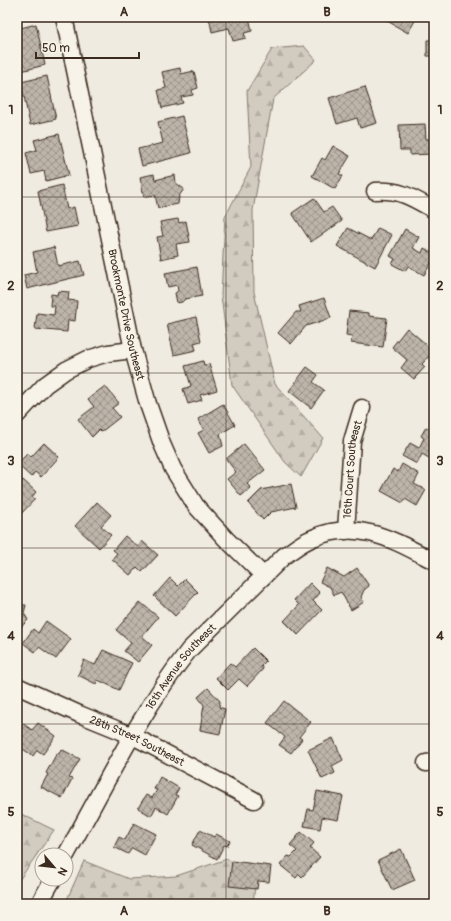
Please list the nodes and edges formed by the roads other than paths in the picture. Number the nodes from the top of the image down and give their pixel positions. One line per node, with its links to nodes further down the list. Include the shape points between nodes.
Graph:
1 (64, 17): 4 (street, Brookmonte Drive Southeast)
2 (375, 191): 3 (street, via 395,191)
3 (434, 210)
4 (133, 350): 6 (street, via 108,353 66,370 45,385); 9 (street, Brookmonte Drive Southeast, via 159,437 174,469 196,506)
5 (362, 408): 7 (street, 16th Court Southeast, via 352,440)
6 (17, 415)
7 (346, 531): 8 (street, 16th Avenue Southeast, via 384,536); 9 (street, 16th Avenue Southeast, via 320,535 300,545 284,556)
8 (434, 561)
9 (264, 576): 11 (street, 16th Avenue Southeast, via 176,667)
10 (17, 686): 11 (street, 28th Street Southeast)
11 (133, 736): 12 (street, 28th Street Southeast); 13 (street, 16th Avenue Southeast)
12 (254, 800)
13 (71, 847)
14 (49, 887): 15 (street)
15 (39, 904)

